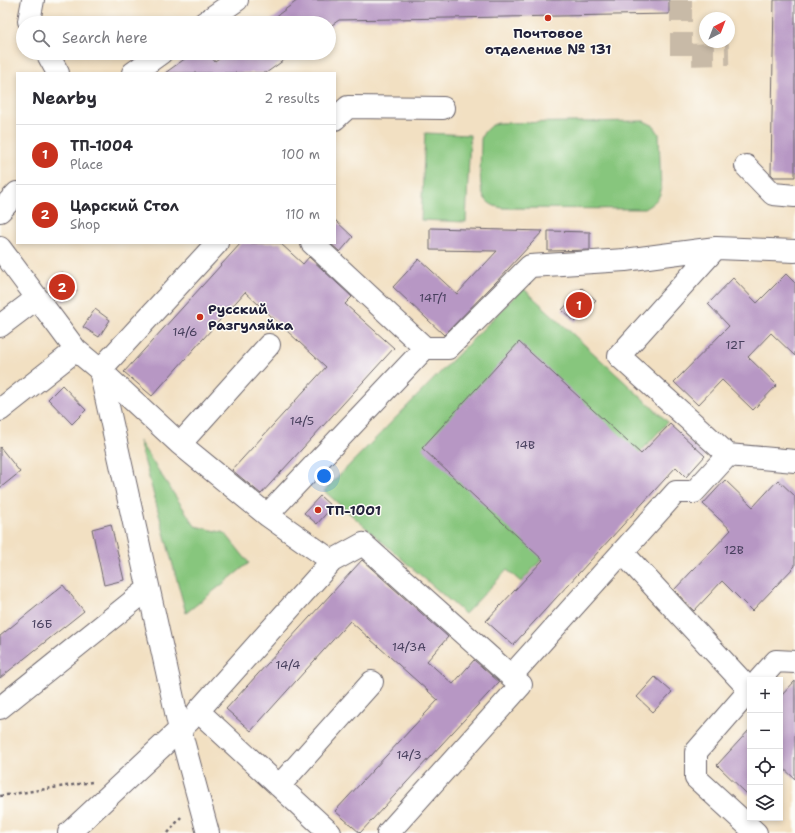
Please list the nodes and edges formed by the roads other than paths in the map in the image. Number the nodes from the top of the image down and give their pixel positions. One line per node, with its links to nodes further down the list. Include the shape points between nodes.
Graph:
1 (33, 0): 3 (lane)
2 (237, 0): 4 (lane)
3 (30, 16)
4 (214, 16)
5 (51, 60): 7 (lane)
6 (151, 60): 8 (lane)
7 (57, 72)
8 (133, 72)
9 (444, 108): 10 (lane, via 348,107)
10 (336, 118)
11 (746, 166): 13 (lane, via 773,194)
12 (16, 194): 14 (lane)
13 (795, 196)
14 (0, 211)
15 (217, 244): 25 (lane)
16 (313, 244): 23 (lane)
17 (0, 248): 20 (lane)
18 (716, 248): 19 (lane); 23 (lane, via 625,260 530,266 448,348); 28 (lane, via 619,356)
19 (795, 251)
20 (37, 298): 21 (lane); 24 (lane)
21 (0, 326)
22 (269, 345): 27 (lane)
23 (425, 348): 30 (lane)
24 (76, 350): 25 (lane); 26 (lane)
25 (100, 370): 27 (lane); 33 (lane)
26 (0, 410)
27 (180, 444): 30 (lane)
28 (728, 455): 29 (lane); 31 (lane, via 694,492 676,492)
29 (795, 461)
30 (267, 515): 32 (lane)
31 (622, 552): 35 (lane); 38 (lane)
32 (332, 561): 35 (lane, via 363,544); 41 (lane)
33 (148, 589): 40 (lane); 42 (lane)
34 (795, 662): 36 (lane, via 776,662)
35 (511, 676): 48 (lane, via 521,685)
36 (762, 677)
37 (372, 682): 43 (lane)
38 (747, 687)
39 (747, 693): 44 (lane, via 696,752 696,778)
40 (0, 708)
41 (198, 711): 42 (lane); 43 (lane)
42 (180, 730): 45 (lane); 46 (lane)
43 (279, 786): 47 (lane)
44 (749, 831)
45 (69, 833)
46 (208, 833)
47 (330, 833)
48 (388, 833)

